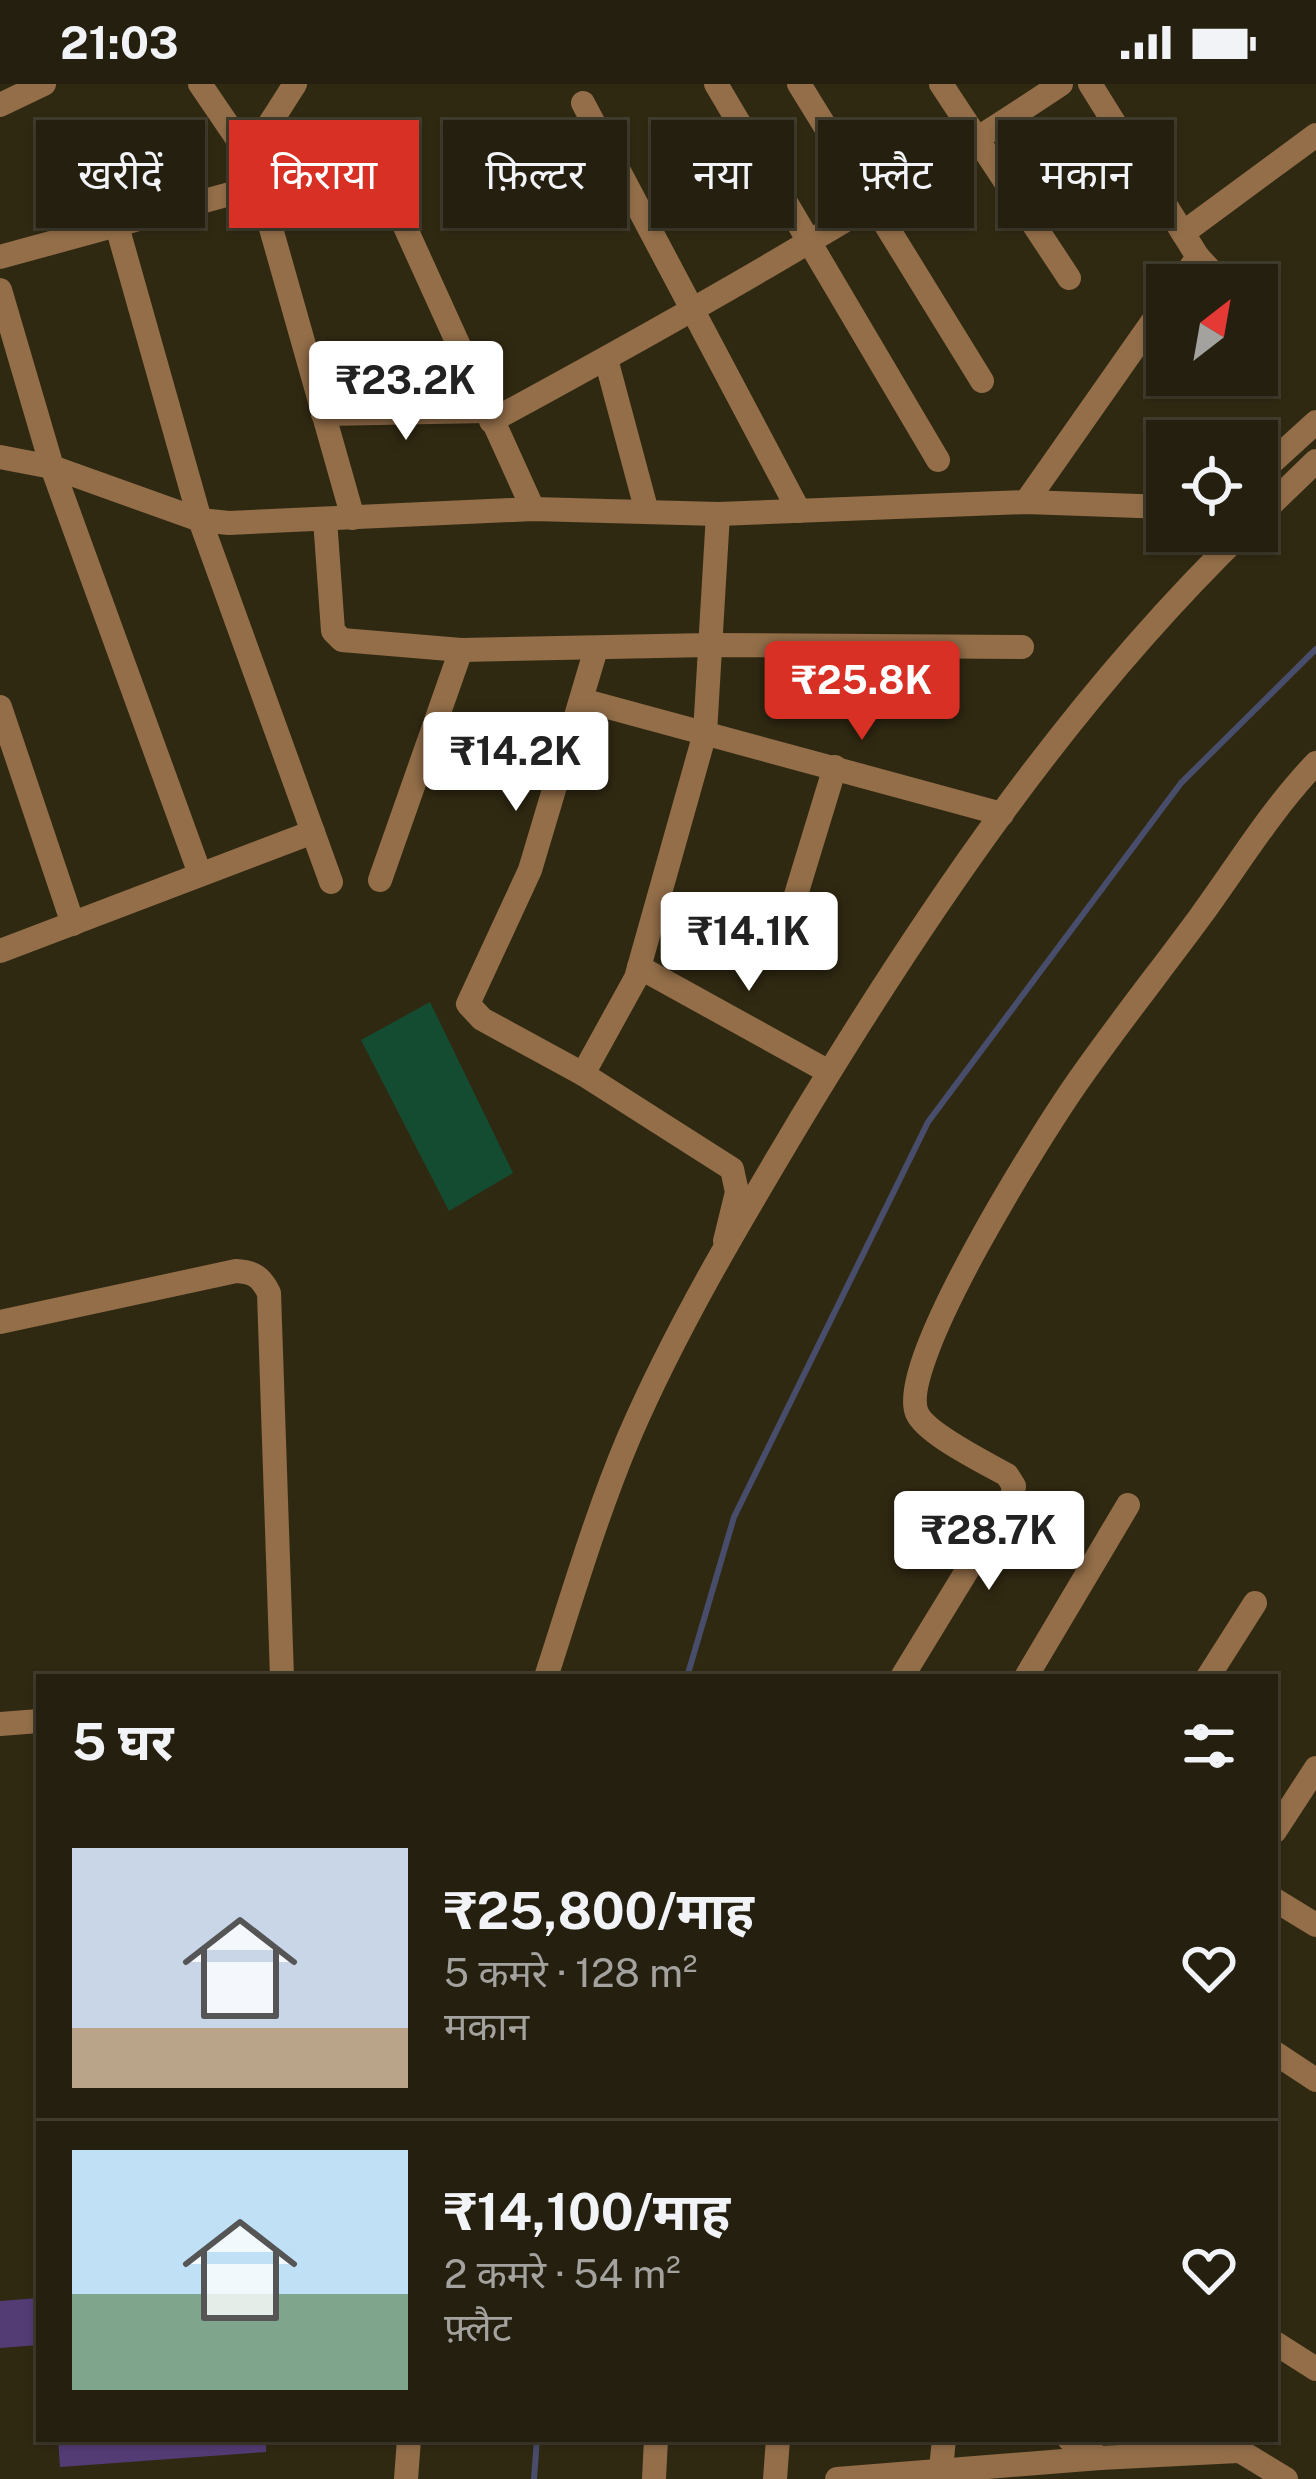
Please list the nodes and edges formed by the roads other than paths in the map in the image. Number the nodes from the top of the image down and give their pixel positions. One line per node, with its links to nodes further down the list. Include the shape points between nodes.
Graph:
1 (44, 84): 10 (street)
2 (200, 84): 13 (street)
3 (295, 84): 11 (street)
4 (716, 84): 23 (street)
5 (799, 84): 12 (street)
6 (940, 84): 15 (street)
7 (1061, 84): 15 (street)
8 (1090, 84): 22 (street)
9 (584, 103): 30 (street)
10 (0, 105)
11 (272, 120)
12 (822, 120)
13 (229, 127)
14 (1316, 135): 22 (street)
15 (976, 140): 28 (street)
16 (109, 228): 24 (street)
17 (118, 228): 51 (street)
18 (271, 228): 34 (street)
19 (405, 228): 35 (street)
20 (828, 228): 23 (street)
21 (891, 228): 33 (street)
22 (1183, 233): 25 (street)
23 (809, 240): 30 (street); 39 (street)
24 (0, 257)
25 (1198, 257): 26 (street); 27 (street)
26 (1193, 264)
27 (1204, 264)
28 (1069, 278)
29 (0, 290): 41 (street)
30 (690, 308): 32 (street); 46 (street)
31 (1146, 331): 43 (street)
32 (606, 358): 35 (street); 47 (street)
33 (982, 381)
34 (323, 414): 35 (street); 49 (street)
35 (489, 416): 45 (street)
36 (1316, 422): 37 (street)
37 (1278, 457)
38 (0, 458): 41 (street)
39 (938, 460)
40 (1316, 460): 42 (street)
41 (52, 467): 51 (street); 64 (street)
42 (1278, 497)
43 (1027, 502): 44 (street); 46 (street)
44 (1146, 506)
45 (532, 509): 47 (street); 49 (street)
46 (799, 511): 48 (street)
47 (646, 512): 48 (street)
48 (718, 514): 53 (street)
49 (352, 518): 50 (street)
50 (325, 519): 51 (street); 56 (street, via 333,631 342,640)
51 (200, 520): 63 (street)
52 (1225, 552): 62 (street)
53 (709, 645): 54 (street); 55 (street); 59 (street)
54 (1022, 647)
55 (596, 649): 56 (street); 57 (street)
56 (461, 650): 65 (street)
57 (582, 700): 59 (street); 72 (street, via 530,870 468,1004)
58 (0, 707): 67 (street)
59 (705, 733): 61 (street); 70 (street)
60 (1316, 763): 79 (street, via 1071,1090 942,1313 918,1376 917,1416 1014,1486)
61 (836, 767): 62 (street); 68 (street)
62 (1002, 814): 71 (street)
63 (313, 832): 64 (street); 66 (street)
64 (200, 874): 67 (street)
65 (380, 880)
66 (331, 882)
67 (73, 924): 69 (street)
68 (781, 944)
69 (0, 951)
70 (639, 967): 71 (street); 72 (street)
71 (830, 1072): 73 (street)
72 (583, 1074): 73 (street, via 732,1169 737,1192)
73 (722, 1253): 78 (street, via 623,1450)
74 (0, 1322): 77 (street, via 236,1270 262,1280 269,1293)
75 (1127, 1505): 80 (street)
76 (1255, 1603): 81 (street)
77 (282, 1674)
78 (547, 1674)
79 (904, 1674)
80 (1028, 1674)
81 (1210, 1674)
82 (36, 1721): 83 (street)
83 (0, 1724)
84 (1316, 1768): 85 (street)
85 (1278, 1826)
86 (1278, 1902): 87 (street)
87 (1316, 1925)
88 (1278, 2056): 89 (street)
89 (1316, 2080)
90 (1278, 2345): 91 (street)
91 (1316, 2369)
92 (409, 2442): 100 (street)
93 (656, 2442): 101 (street)
94 (778, 2442): 102 (street)
95 (944, 2442): 99 (street)
96 (1074, 2442): 97 (street)
97 (1100, 2458): 98 (street); 99 (street)
98 (1242, 2458): 104 (street)
99 (940, 2475): 103 (street)
100 (406, 2479)
101 (654, 2479)
102 (775, 2479)
103 (838, 2479)
104 (1286, 2479)

